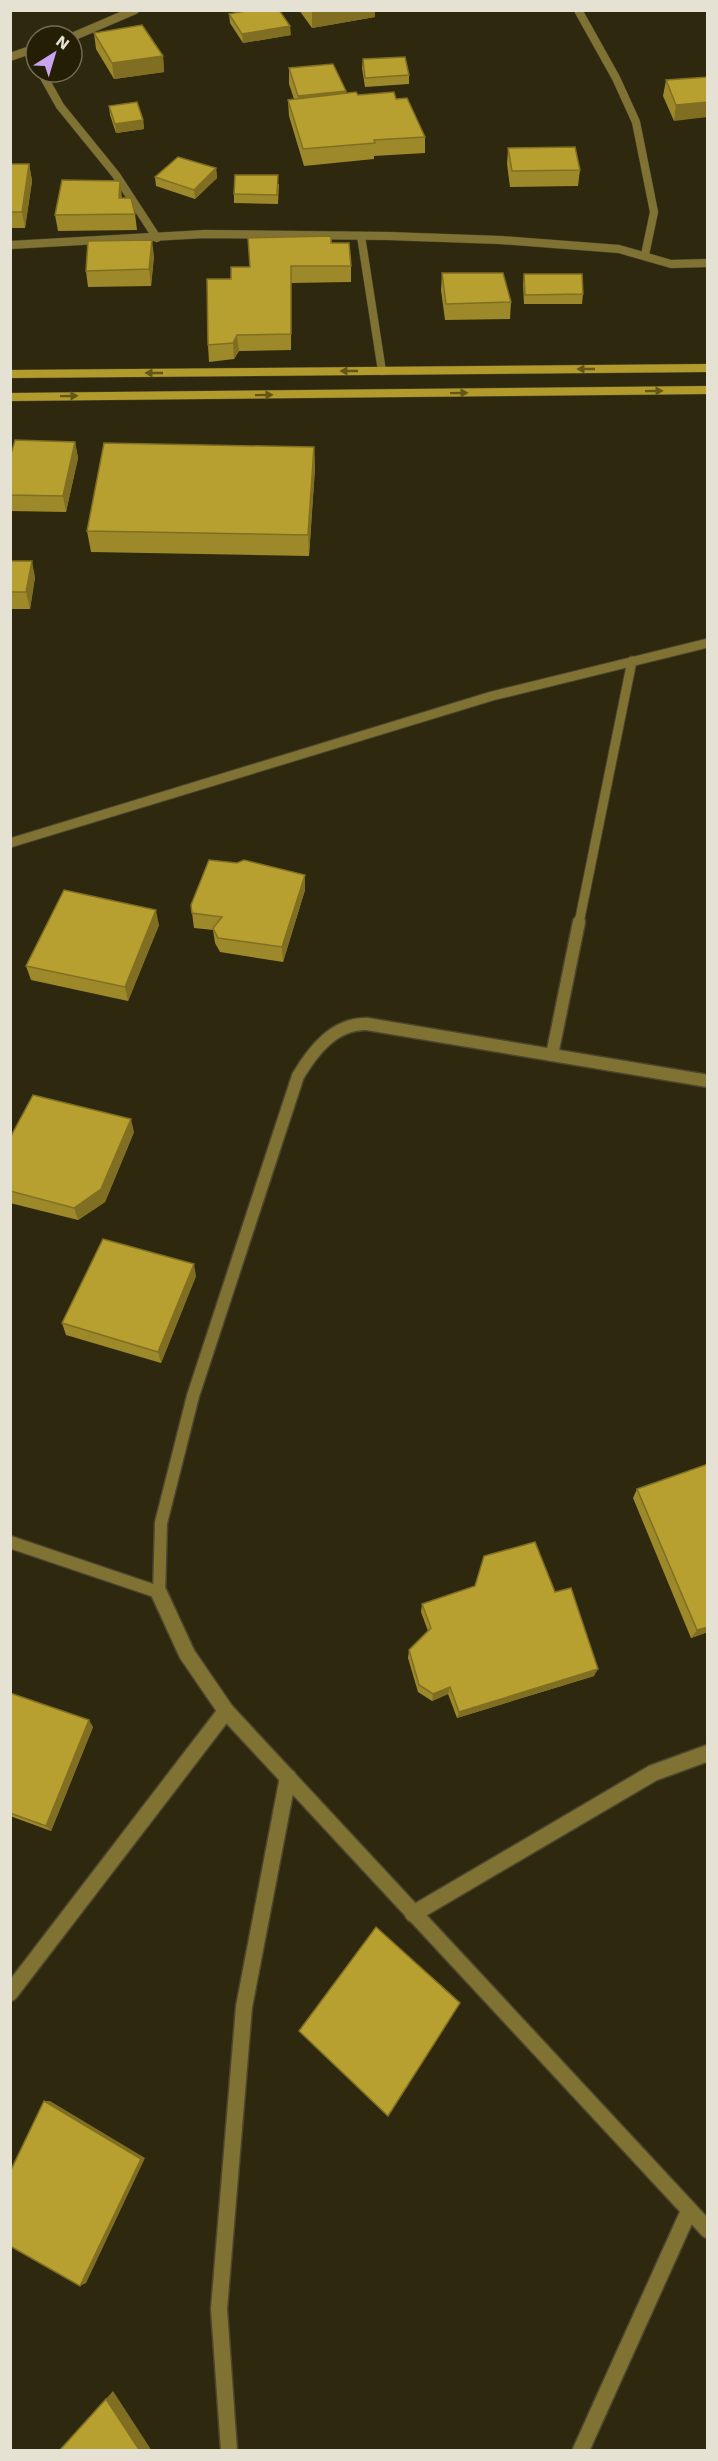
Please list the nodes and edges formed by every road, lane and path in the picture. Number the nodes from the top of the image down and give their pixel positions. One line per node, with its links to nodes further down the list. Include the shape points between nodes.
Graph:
1 (135, 10): 3 (street)
2 (578, 10): 8 (street, via 636,122 654,212)
3 (84, 33)
4 (48, 84): 6 (street)
5 (361, 236): 6 (street, via 205,234); 8 (street, via 567,245); 11 (street)
6 (157, 238): 7 (street)
7 (10, 244)
8 (645, 255): 9 (street, via 671,264)
9 (708, 263)
10 (708, 369): 11 (main road, one-way to 11)
11 (382, 371): 12 (main road, one-way to 12)
12 (10, 374)
13 (708, 390): 14 (main road, one-way to 13)
14 (10, 397)
15 (708, 643): 16 (street)
16 (632, 662): 17 (street, via 492,696); 18 (street)
17 (10, 843)
18 (552, 1055): 19 (street); 21 (street, via 358,1024 332,1034 314,1049 298,1076 193,1396 161,1523)
19 (708, 1081)
20 (10, 1542): 21 (street)
21 (158, 1592): 22 (street, via 187,1654)
22 (226, 1711): 24 (street); 26 (street)
23 (708, 1753): 25 (street, via 653,1773)
24 (288, 1777): 25 (street); 29 (street, via 243,2018 219,2309)
25 (413, 1914): 27 (street)
26 (10, 1993)
27 (689, 2211): 28 (street); 30 (street)
28 (708, 2230)
29 (229, 2451)
30 (581, 2451)

